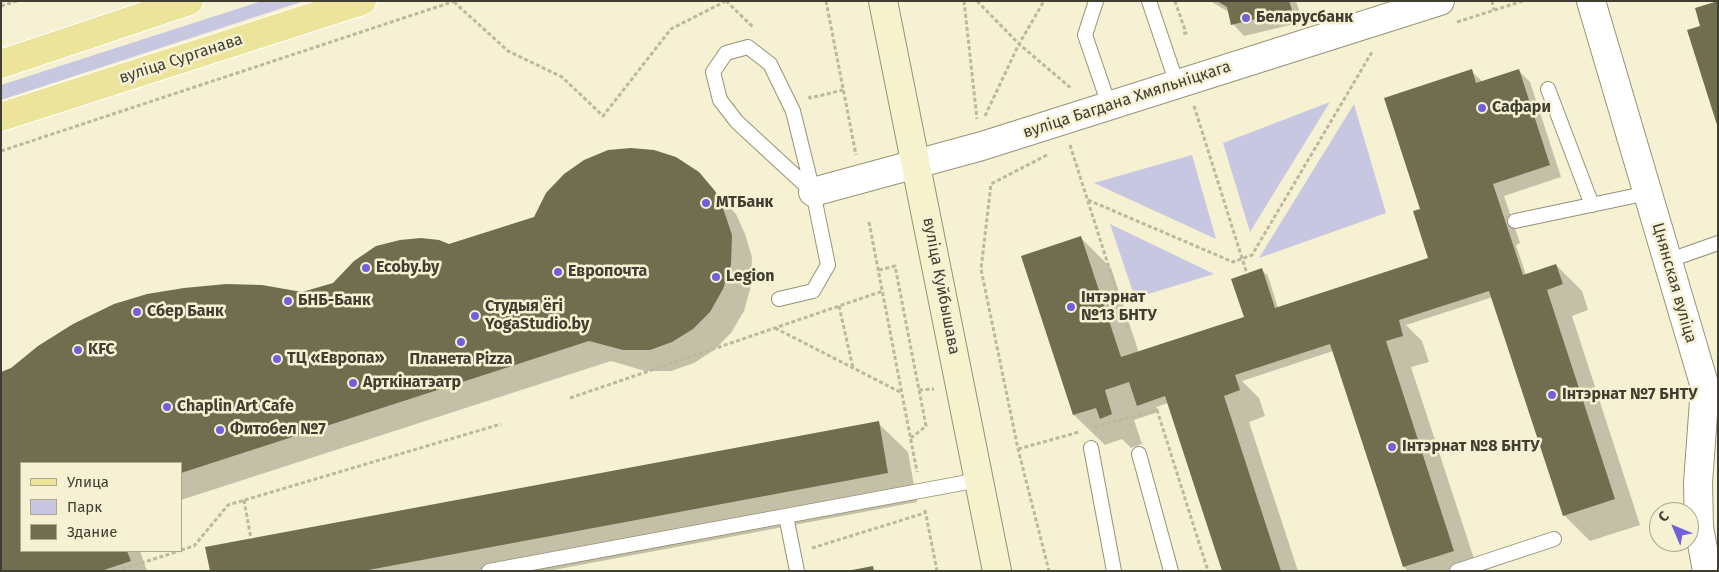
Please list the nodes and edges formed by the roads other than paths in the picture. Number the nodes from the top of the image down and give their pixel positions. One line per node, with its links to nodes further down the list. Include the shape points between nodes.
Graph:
1 (189, 1): 8 (main road)
2 (362, 1): 12 (main road, вуліца Сурганава)
3 (883, 1): 13 (main road, вуліца Куйбышава)
4 (1096, 1): 11 (lane, via 1085,35)
5 (1149, 1): 9 (lane)
6 (1440, 1): 9 (street, вуліца Багдана Хмяльніцкага)
7 (1591, 1): 15 (street, Цнянская вуліца)
8 (1, 64)
9 (1177, 84): 11 (street, вуліца Багдана Хмяльніцкага)
10 (1548, 89): 16 (lane)
11 (1098, 109): 13 (street, вуліца Багдана Хмяльніцкага, via 982,146)
12 (1, 117)
13 (915, 163): 14 (street, вуліца Багдана Хмяльніцкага); 24 (main road, вуліца Куйбышава)
14 (813, 192): 14 (lane, via 793,111 770,64 748,47 726,53 712,72 720,100 738,122); 20 (lane, via 828,265 813,291)
15 (1648, 193): 16 (lane); 19 (street, Цнянская вуліца)
16 (1592, 205): 17 (lane)
17 (1515, 222)
18 (1718, 243): 19 (lane)
19 (1667, 261): 21 (street, Цнянская вуліца, via 1705,387)
20 (779, 299)
21 (1708, 446): 33 (street, Цнянская вуліца, via 1698,483 1699,527)
22 (1091, 448): 30 (lane)
23 (1139, 454): 31 (lane)
24 (979, 480): 25 (lane); 29 (main road, вуліца Куйбышава)
25 (786, 516): 27 (lane); 28 (lane)
26 (1554, 539): 32 (lane)
27 (490, 571)
28 (797, 571)
29 (997, 571)
30 (1114, 571)
31 (1171, 571)
32 (1457, 571)
33 (1707, 571)

